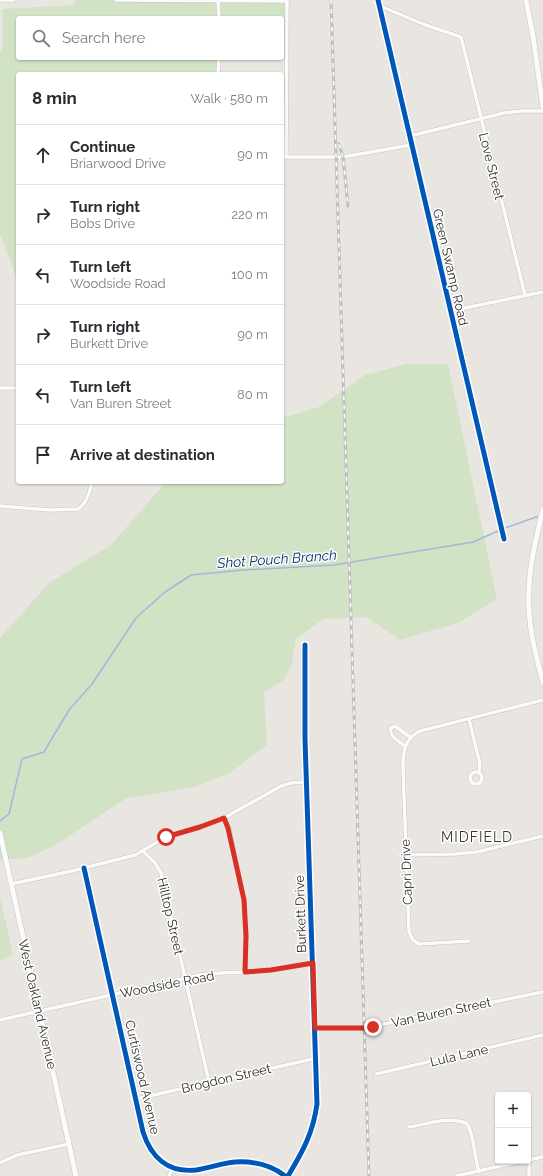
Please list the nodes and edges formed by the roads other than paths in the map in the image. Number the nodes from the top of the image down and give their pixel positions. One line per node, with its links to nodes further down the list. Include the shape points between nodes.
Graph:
1 (0, 0): 2 (street)
2 (14, 0)
3 (116, 0): 4 (street)
4 (218, 0): 7 (street); 9 (street)
5 (378, 0): 8 (street, Green Swamp Road)
6 (526, 0): 13 (street)
7 (287, 1): 10 (street)
8 (380, 6): 15 (street, Love Street, via 461,37); 16 (street, Green Swamp Road)
9 (219, 16)
10 (284, 46): 18 (street)
11 (219, 60): 12 (street)
12 (218, 72)
13 (543, 108)
14 (543, 111): 15 (street, via 514,111)
15 (480, 119): 16 (street); 20 (street, Love Street)
16 (410, 136): 17 (street, Green Swamp Road)
17 (411, 145): 18 (street, via 343,157); 21 (street, Green Swamp Road)
18 (284, 157)
19 (543, 292): 20 (street)
20 (524, 296): 21 (street)
21 (450, 311): 27 (street, Green Swamp Road)
22 (0, 388): 23 (street)
23 (16, 388)
24 (91, 484): 25 (street, via 88,496 78,509 50,510)
25 (0, 506)
26 (543, 509): 29 (street, via 531,564 528,596 532,636)
27 (504, 539)
28 (305, 645): 35 (street, Burkett Drive)
29 (543, 683)
30 (543, 700): 31 (street)
31 (469, 719): 32 (street, via 429,728); 34 (street, via 480,764)
32 (410, 737): 33 (street, Capri Drive); 33 (street, via 396,726 391,728 392,735)
33 (406, 746): 40 (street, Capri Drive, via 403,767)
34 (478, 772)
35 (307, 782): 36 (street, via 285,784); 44 (street, Burkett Drive)
36 (224, 818): 39 (street, via 166,837); 45 (street, via 244,900)
37 (0, 833): 42 (street, West Oakland Avenue)
38 (543, 836): 40 (street, via 477,852)
39 (143, 851): 41 (street); 46 (street, Hilltop Street, via 161,873)
40 (406, 855): 43 (street, Capri Drive, via 410,937 419,944)
41 (84, 868): 42 (street); 48 (street, Curtiswood Avenue)
42 (11, 884): 49 (street, West Oakland Avenue)
43 (469, 941)
44 (313, 963): 45 (street, Woodside Road); 51 (street, Burkett Drive)
45 (245, 972): 46 (street, Woodside Road)
46 (185, 979): 48 (street, Woodside Road); 55 (street, Hilltop Street)
47 (543, 992): 51 (street, Van Buren Street, via 364,1028)
48 (113, 995): 49 (street, Woodside Road); 56 (street, Curtiswood Avenue)
49 (40, 1010): 50 (street, Woodside Road); 58 (street, West Oakland Avenue)
50 (0, 1020)
51 (315, 1028): 53 (street, Burkett Drive)
52 (543, 1035): 54 (street, Lula Lane)
53 (316, 1058): 55 (street, Brogdon Street); 69 (street, Burkett Drive, via 316,1117 309,1139)
54 (376, 1074)
55 (209, 1082): 56 (street, Brogdon Street)
56 (136, 1099): 64 (street, Curtiswood Avenue, via 149,1147 158,1158)
57 (409, 1128): 65 (street, via 440,1121 458,1120 466,1123 471,1131)
58 (69, 1144): 61 (street, via 17,1155); 66 (street, West Oakland Avenue)
59 (543, 1157): 60 (street)
60 (531, 1160)
61 (0, 1163)
62 (510, 1164): 65 (street)
63 (529, 1164): 71 (street)
64 (173, 1168): 67 (street); 68 (street, Curtiswood Avenue, via 197,1170 233,1162 246,1162 266,1166)
65 (479, 1171): 70 (street)
66 (76, 1176)
67 (169, 1176)
68 (285, 1176)
69 (288, 1176)
70 (456, 1176)
71 (529, 1176)

